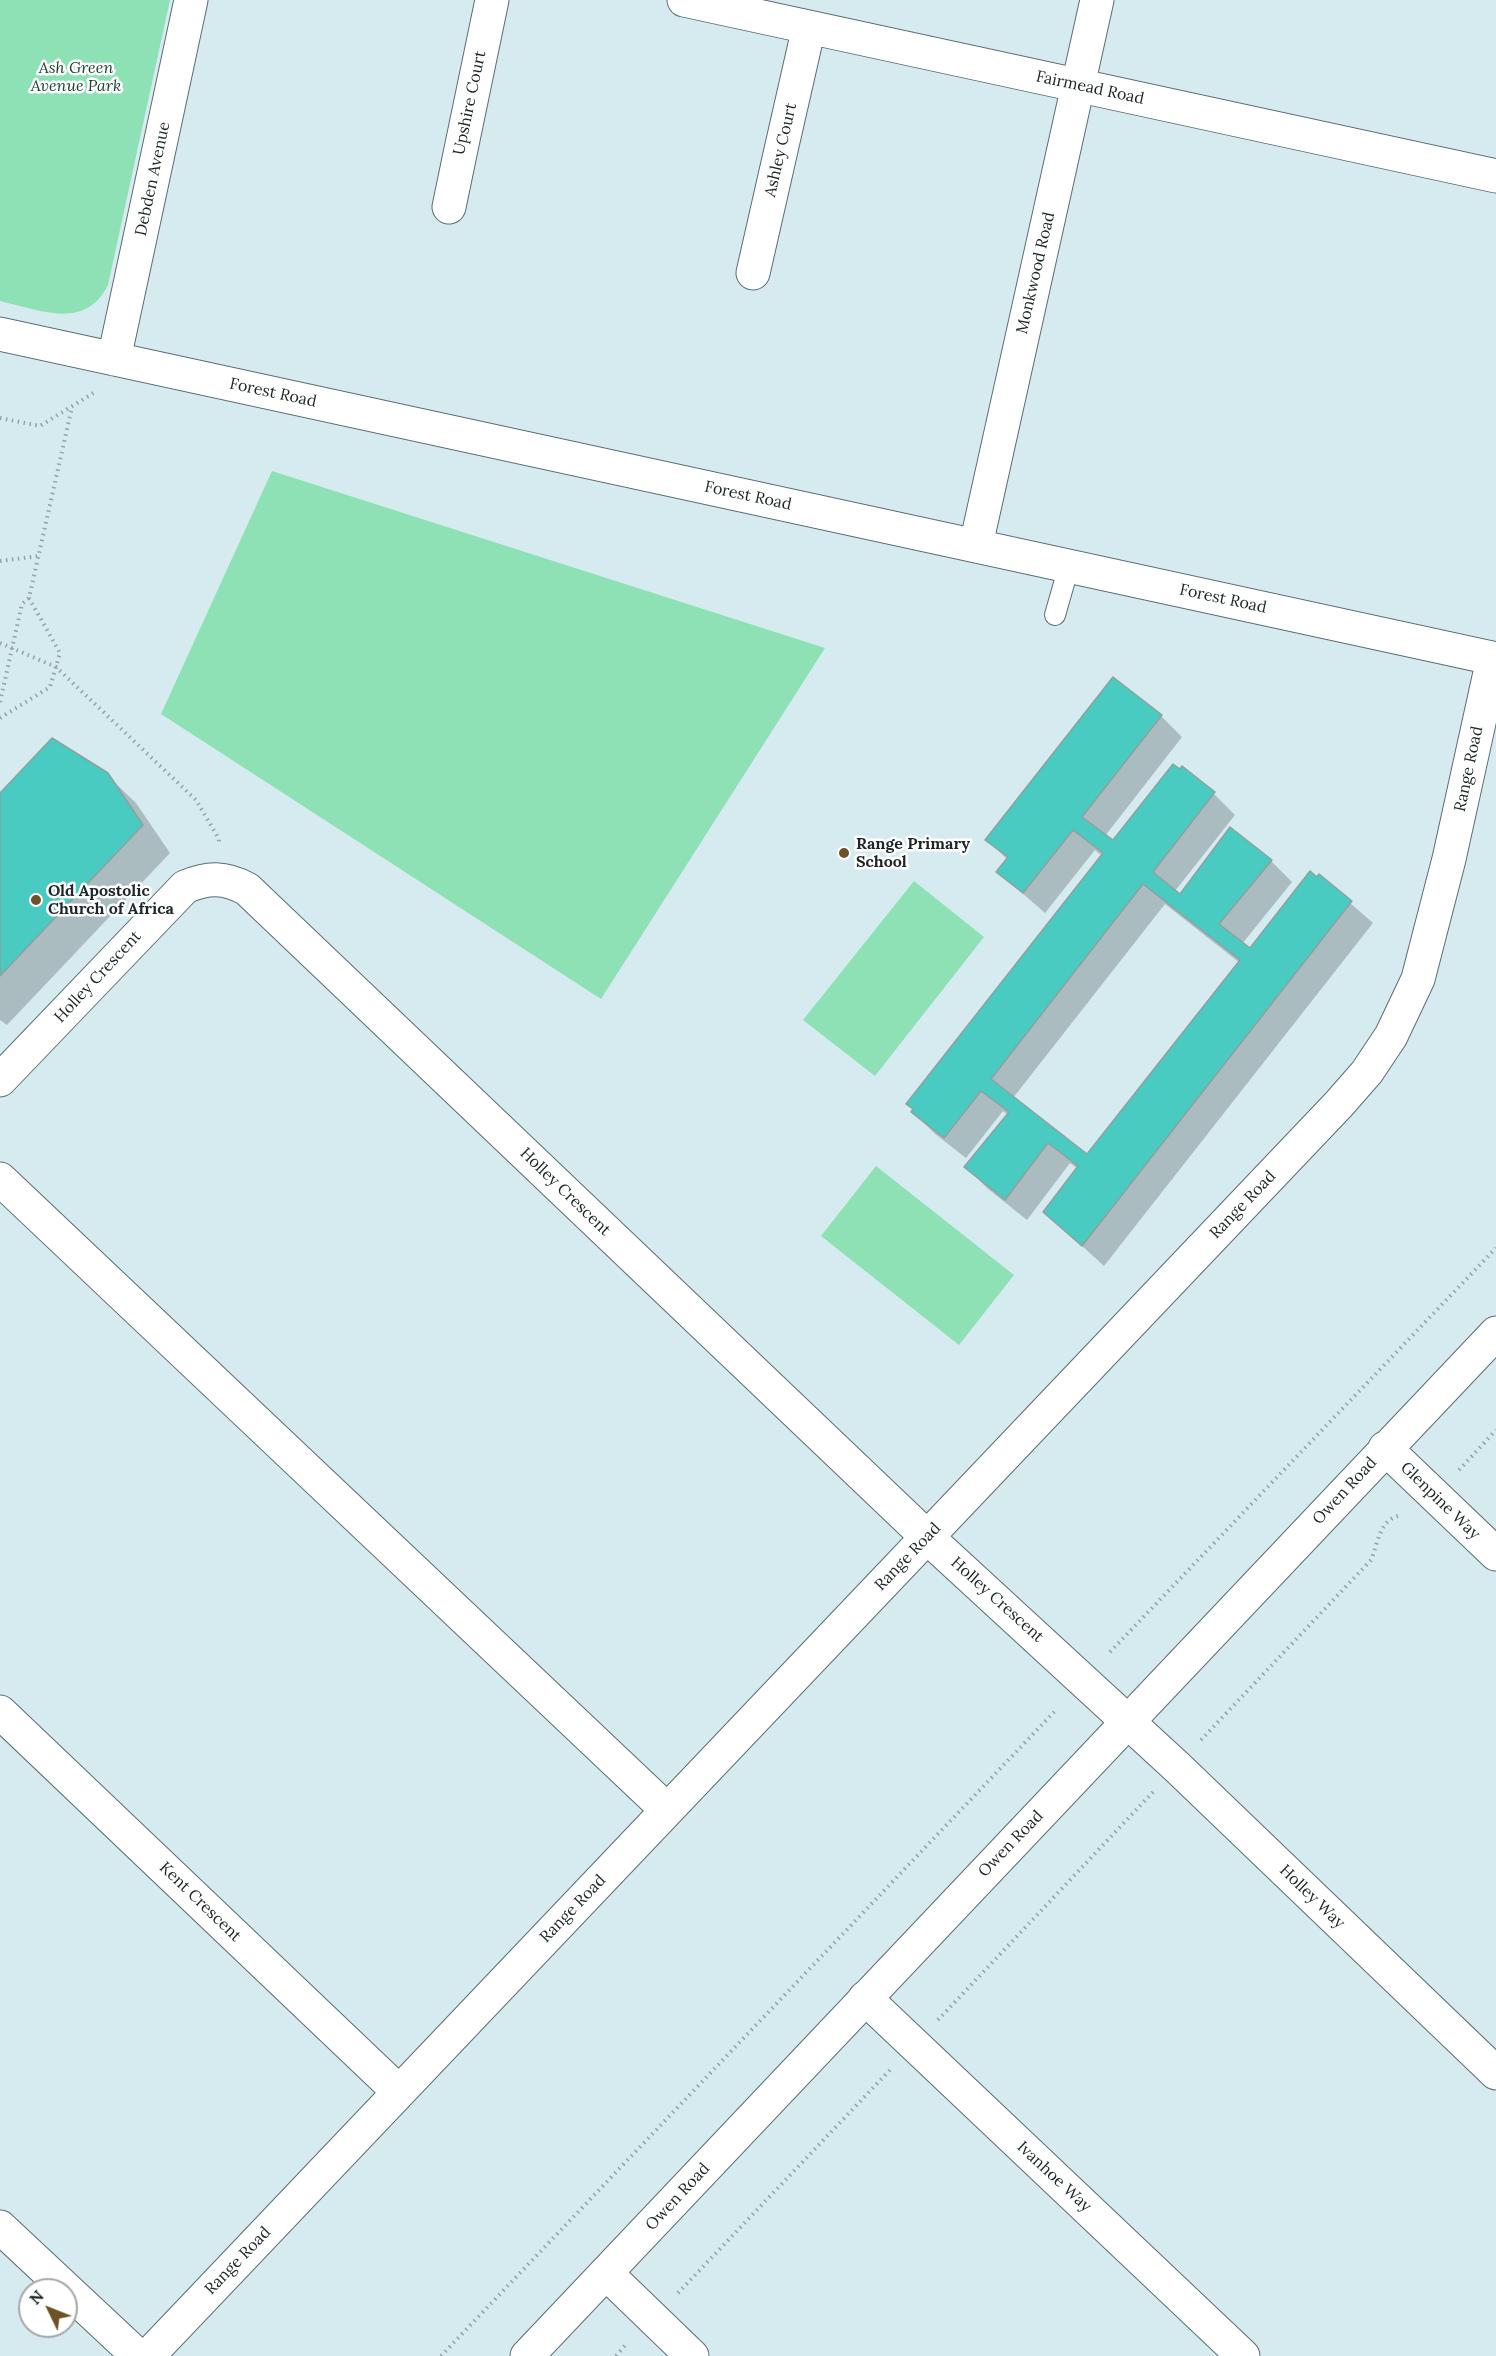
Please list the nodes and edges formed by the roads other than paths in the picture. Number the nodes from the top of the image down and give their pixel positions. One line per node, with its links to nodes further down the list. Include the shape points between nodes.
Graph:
1 (192, 0): 11 (street, Debden Avenue)
2 (492, 0): 8 (street, Upshire Court)
3 (684, 0): 5 (street, Fairmead Road)
4 (1097, 0): 6 (street, Monkwood Road)
5 (809, 27): 6 (street, Fairmead Road); 9 (street, Ashley Court)
6 (1078, 86): 7 (street, Fairmead Road); 12 (street, Monkwood Road)
7 (1496, 176)
8 (448, 207)
9 (753, 273)
10 (0, 334): 11 (street, Forest Road)
11 (108, 373): 12 (street, Forest Road)
12 (976, 545): 13 (street, Forest Road)
13 (1069, 566): 14 (lane); 15 (street, Forest Road)
14 (1055, 615)
15 (1495, 659): 20 (street, Range Road, via 1418,979 1391,1036 1339,1104)
16 (0, 1080): 20 (street, Holley Crescent, via 172,898 201,880 234,882 247,889)
17 (0, 1179): 24 (street)
18 (1496, 1333): 19 (street, Owen Road)
19 (1385, 1448): 21 (street, Glenpine Way); 23 (street, Owen Road)
20 (927, 1537): 23 (street, Holley Crescent); 24 (street, Range Road)
21 (1496, 1554)
22 (0, 1712): 27 (street, Kent Crescent)
23 (1128, 1722): 25 (street, Owen Road); 26 (street, Holley Way)
24 (667, 1810): 27 (street, Range Road)
25 (865, 1998): 29 (street, Owen Road); 34 (street, Ivanhoe Way)
26 (1496, 2073)
27 (399, 2092): 31 (street, Range Road)
28 (0, 2227): 30 (street)
29 (606, 2273): 32 (street, Owen Road); 33 (street)
30 (138, 2356)
31 (148, 2356)
32 (527, 2356)
33 (692, 2356)
34 (1243, 2356)

